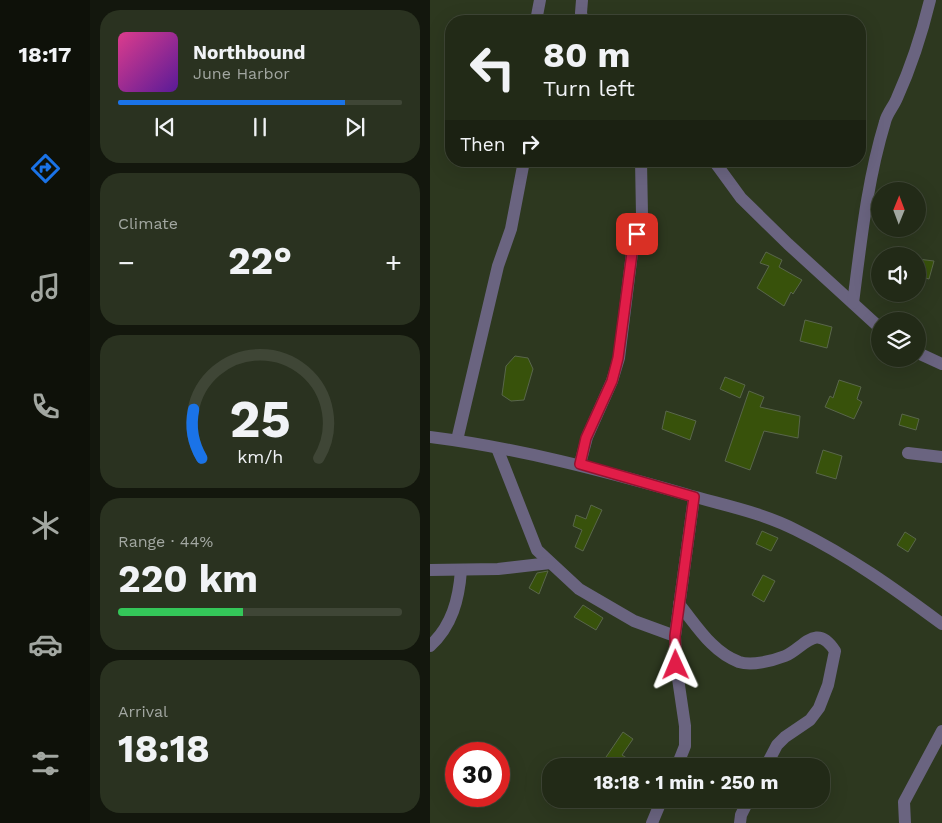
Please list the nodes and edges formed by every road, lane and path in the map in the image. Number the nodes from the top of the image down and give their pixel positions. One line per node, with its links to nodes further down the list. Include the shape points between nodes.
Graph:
1 (540, 0): 4 (street)
2 (582, 0): 5 (street)
3 (930, 0): 9 (street, via 911,62 881,136 866,200)
4 (537, 15)
5 (583, 15)
6 (523, 167): 14 (street, via 511,229 498,266)
7 (641, 167): 18 (street, via 642,215 632,253 618,358 612,381 586,438)
8 (718, 167): 9 (street, via 741,198)
9 (853, 303): 10 (street)
10 (871, 320)
11 (926, 357): 12 (street)
12 (942, 364)
13 (430, 437): 14 (street)
14 (457, 440): 15 (street)
15 (496, 448): 18 (street); 20 (street, via 537,550)
16 (908, 453): 17 (street)
17 (942, 457)
18 (580, 464): 19 (street)
19 (694, 497): 23 (street); 24 (street, via 752,512 794,529 878,576)
20 (550, 563): 22 (street); 25 (street, via 579,589 604,604 634,621)
21 (430, 570): 22 (street)
22 (461, 570): 26 (street, via 460,589 448,626)
23 (680, 604): 25 (street); 29 (street, via 716,649 742,663 754,664 786,656 814,638 820,638 835,651 819,708 810,720 785,736)
24 (942, 624)
25 (675, 636): 28 (street, via 676,665 686,726 685,746)
26 (430, 646)
27 (942, 731): 34 (street, via 904,802)
28 (680, 758)
29 (770, 758)
30 (658, 808): 32 (street)
31 (744, 808): 33 (street)
32 (652, 823)
33 (740, 823)
34 (905, 823)

